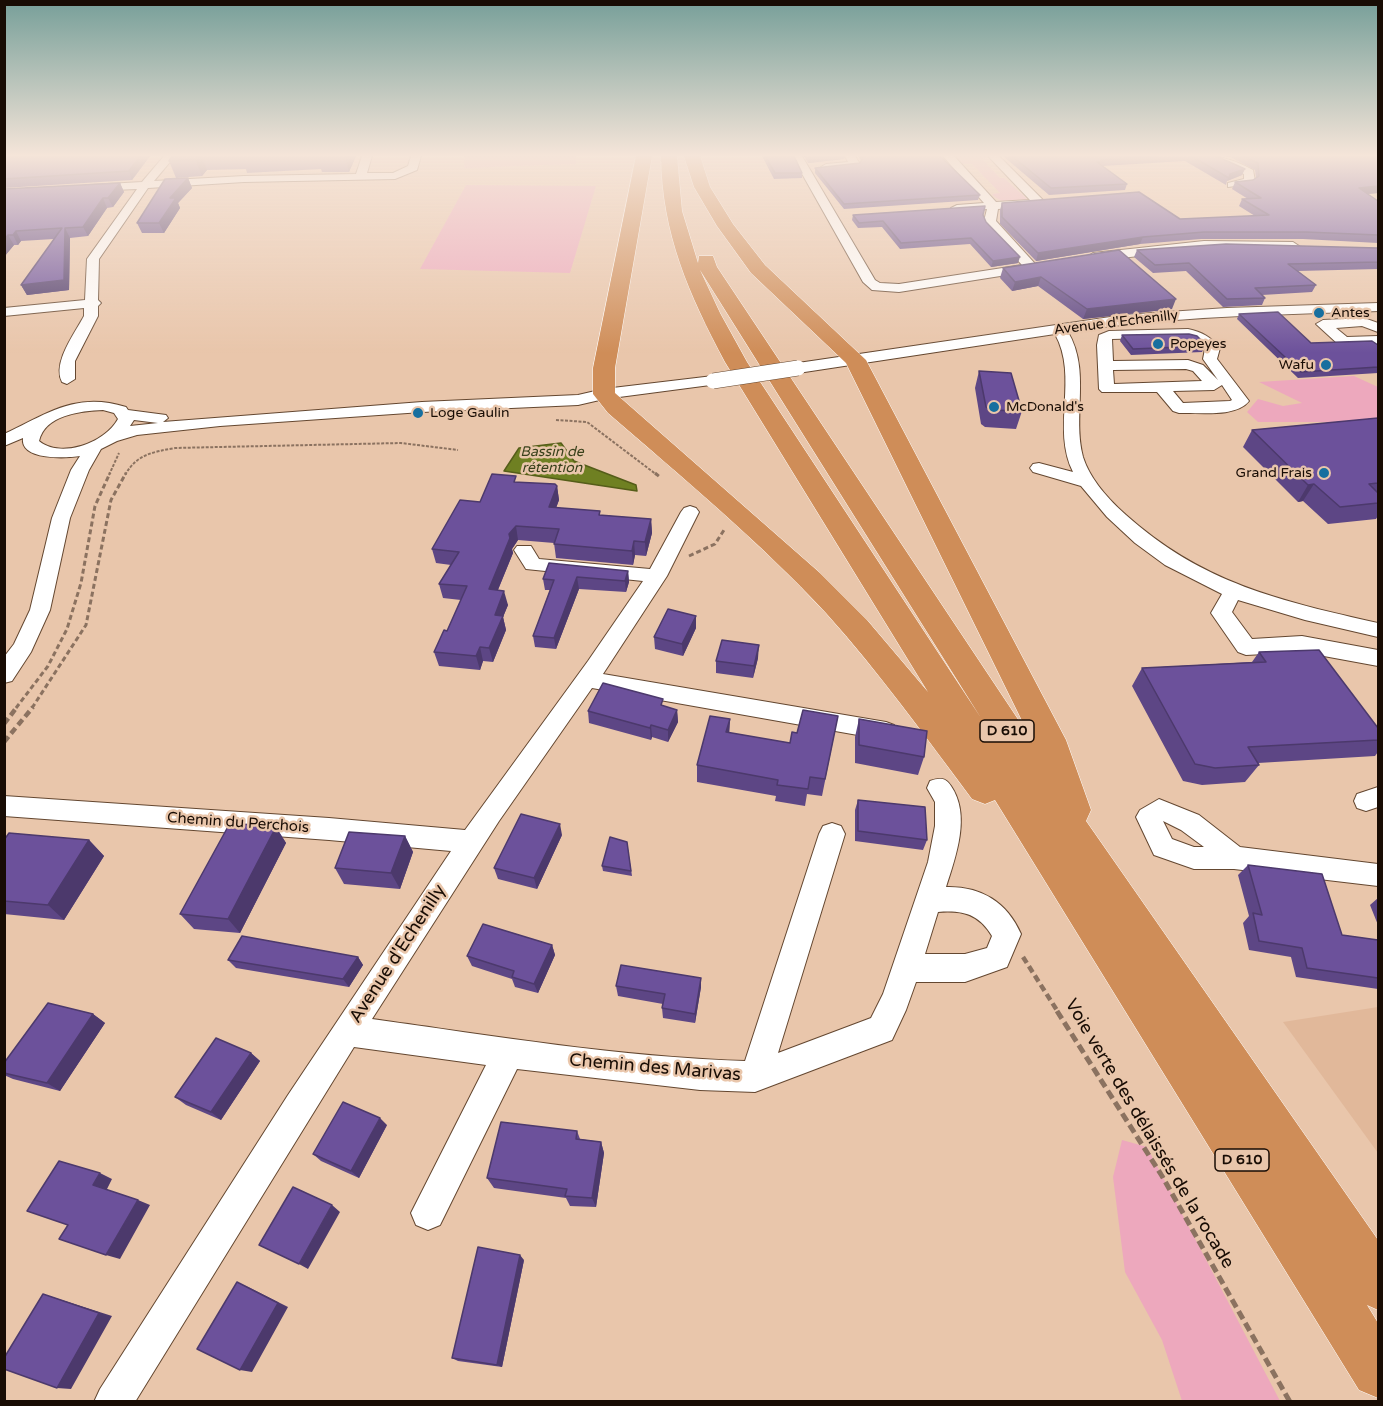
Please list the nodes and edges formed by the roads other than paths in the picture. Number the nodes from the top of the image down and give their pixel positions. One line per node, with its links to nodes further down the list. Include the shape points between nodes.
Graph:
1 (119, 222): 13 (street, via 93,259)
2 (630, 222): 26 (highway, via 604,368)
3 (676, 222): 56 (highway, D 610, via 688,265 736,362)
4 (695, 222): 53 (highway, D 610, via 708,267)
5 (723, 222): 21 (highway, via 758,269)
6 (838, 222): 7 (street, via 870,282 877,287 899,288 1037,266)
7 (991, 222)
8 (1302, 246): 9 (street, via 1225,244)
9 (1119, 253): 10 (street); 11 (street)
10 (1077, 260)
11 (1134, 264)
12 (1171, 298): 16 (street)
13 (93, 303): 15 (street); 24 (street, via 91,316 68,361)
14 (1377, 308): 16 (street, Avenue d'Echenilly)
15 (4, 312)
16 (1188, 314): 18 (street, Avenue d'Echenilly)
17 (1378, 328): 20 (street, via 1364,322 1323,324 1344,342)
18 (1059, 329): 19 (street, Avenue d'Echenilly); 22 (street, via 1067,341)
19 (1032, 333): 21 (street, Avenue d'Echenilly); 22 (street)
20 (1378, 340)
21 (855, 360): 26 (street, Avenue d'Echenilly, bridge); 53 (highway, via 1049,740)
22 (1073, 370): 23 (street); 35 (street, via 1071,442)
23 (1107, 372): 25 (street, via 1107,389); 25 (street, via 1188,364 1214,385); 25 (street, via 1104,338 1109,335 1195,334 1213,348 1210,359 1241,401 1234,406 1179,408)
24 (67, 379): 27 (street, via 87,400); 29 (street)
25 (1161, 387)
26 (604, 394): 28 (street, via 578,391 184,418); 31 (street, via 552,402 220,421 135,430); 56 (highway, via 763,532 837,606 914,697)
27 (98, 405): 28 (street, via 113,407); 29 (street, via 75,408)
28 (124, 414): 31 (street, via 125,425)
29 (45, 420): 30 (street); 32 (street, via 33,430 30,442)
30 (4, 441)
31 (104, 441): 32 (street, via 71,452); 37 (street, via 80,470)
32 (44, 451): 33 (street); 37 (street, via 58,462)
33 (4, 454)
34 (1039, 468): 35 (street)
35 (1088, 482): 40 (street, via 1148,544 1199,577)
36 (690, 512): 39 (street, Avenue d'Echenilly)
37 (61, 518): 45 (street, via 40,610 23,647)
38 (524, 550): 39 (street, via 533,565)
39 (659, 572): 46 (street, Avenue d'Echenilly)
40 (1233, 592): 41 (street); 42 (street, via 1221,613 1246,648)
41 (1378, 630)
42 (1302, 644): 43 (street); 44 (street)
43 (1375, 661)
44 (1323, 672)
45 (4, 675)
46 (586, 679): 47 (street); 51 (street, Avenue d'Echenilly)
47 (902, 734)
48 (939, 788): 55 (street, Chemin des Marivas, via 947,800 948,826)
49 (4, 806): 51 (street, Chemin du Perchois)
50 (832, 834): 60 (street)
51 (471, 842): 58 (street, Avenue d'Echenilly)
52 (1234, 858): 54 (street)
53 (1090, 859): 62 (highway, D 610)
54 (1378, 875)
55 (928, 901): 57 (street, Chemin des Marivas); 57 (street, via 955,898 979,903 996,915 1007,934 997,958 965,968)
56 (1108, 947): 63 (highway, D 610)
57 (906, 968): 60 (street, Chemin des Marivas, via 881,1029)
58 (348, 1031): 59 (street, Chemin des Marivas); 64 (street, Avenue d'Echenilly)
59 (509, 1053): 60 (street, Chemin des Marivas, via 700,1075); 61 (street)
60 (754, 1077)
61 (428, 1213)
62 (1378, 1284)
63 (1378, 1371)
64 (113, 1401)

